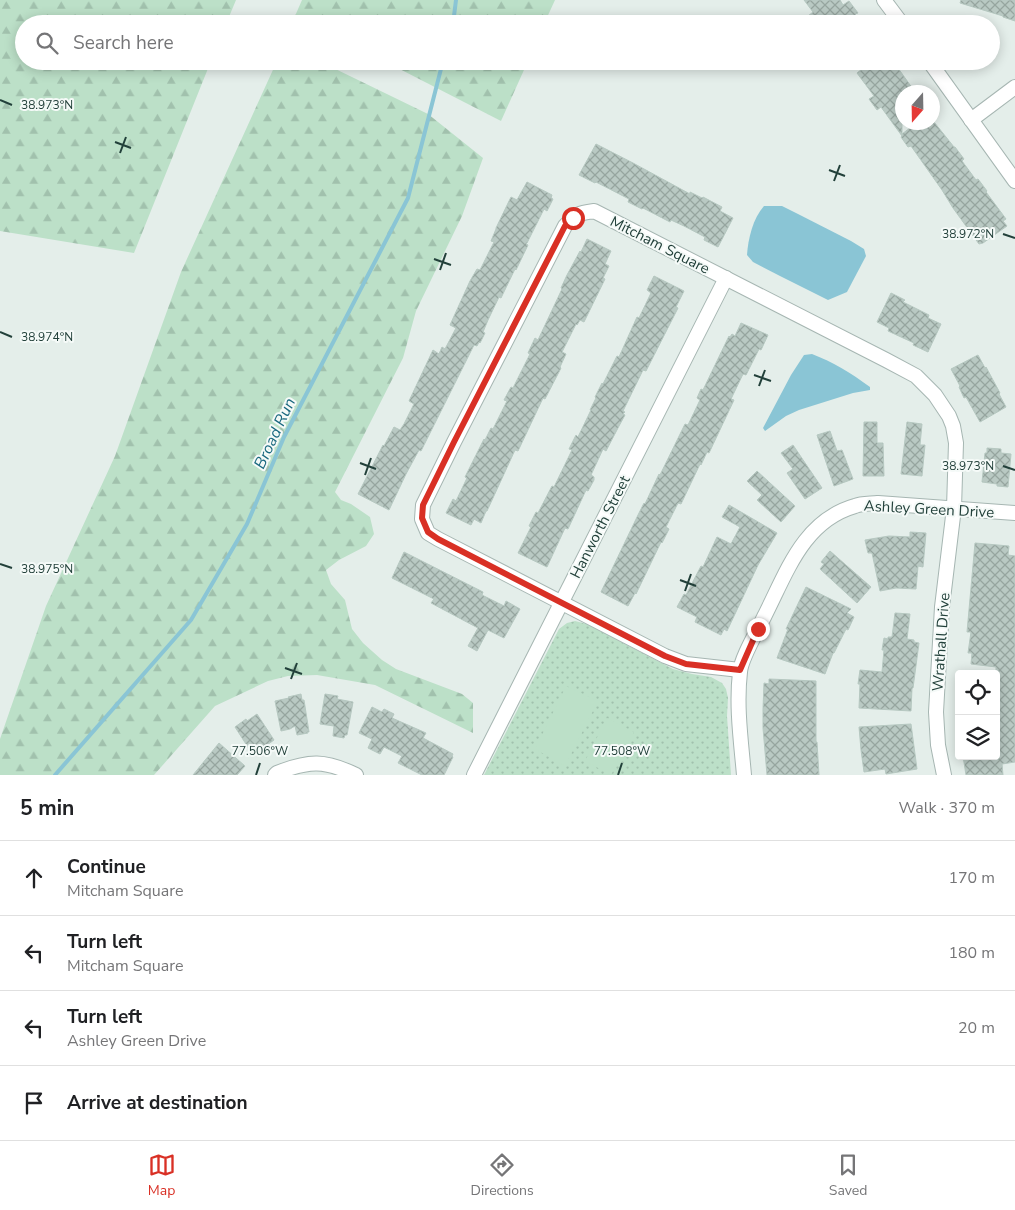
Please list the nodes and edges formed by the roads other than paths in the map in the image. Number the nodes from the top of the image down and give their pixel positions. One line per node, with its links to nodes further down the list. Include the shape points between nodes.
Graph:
1 (884, 0): 2 (street)
2 (895, 15)
3 (935, 70): 5 (street)
4 (1015, 87): 5 (street)
5 (971, 120): 6 (street)
6 (1015, 181)
7 (726, 278): 8 (street, Mitcham Square, via 916,376 935,395 949,416 956,443); 10 (street, Hanworth Street); 10 (street, Mitcham Square, via 594,212 580,213 565,226 454,442 423,505 422,518 428,532)
8 (954, 508): 9 (street, Ashley Green Drive); 11 (street, Ashley Green Drive, via 856,505 832,515 800,547); 16 (street, Wrathall Drive, via 942,607 936,712)
9 (1015, 513)
10 (561, 603): 11 (street, Mitcham Square, via 686,664); 14 (street, Hanworth Street)
11 (740, 670): 15 (street, Ashley Green Drive, via 738,703)
12 (275, 775): 13 (street, via 307,763 339,767)
13 (356, 775)
14 (474, 775)
15 (744, 775)
16 (944, 775)

